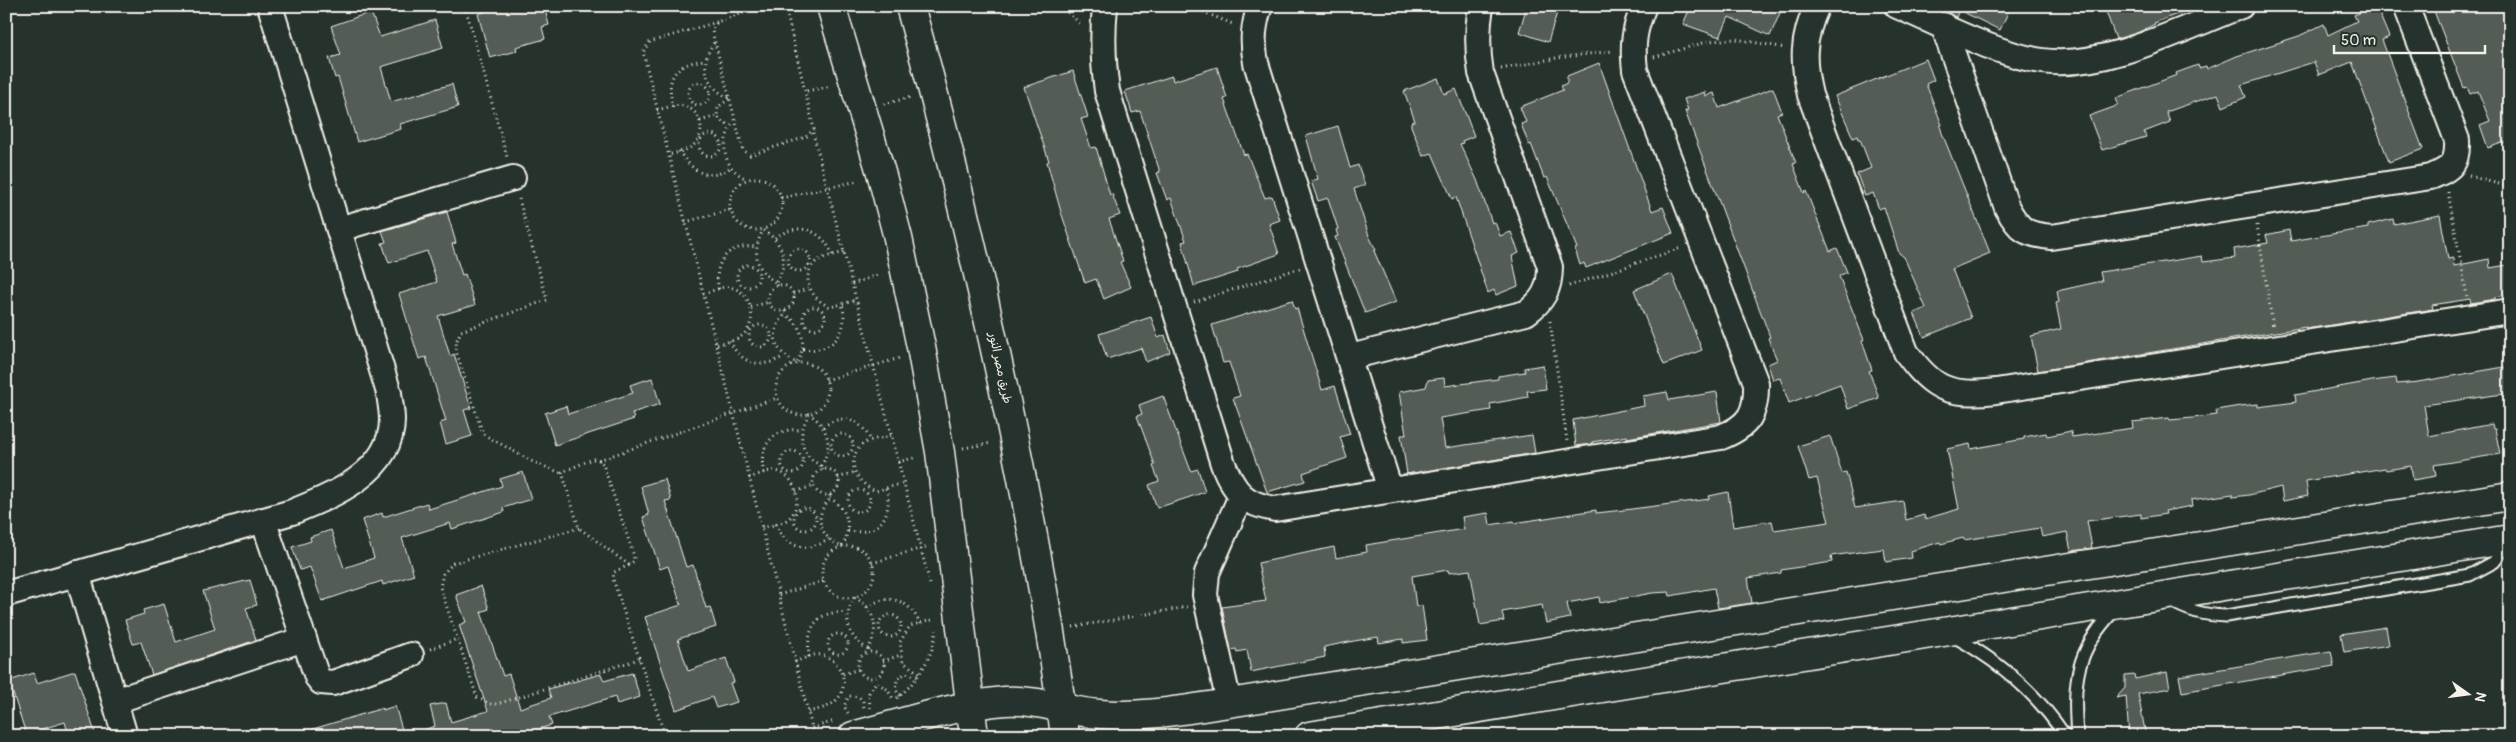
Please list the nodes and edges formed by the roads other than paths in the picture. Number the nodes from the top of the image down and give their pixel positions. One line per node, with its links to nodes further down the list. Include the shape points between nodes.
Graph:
1 (270, 6): 14 (street)
2 (831, 6): 30 (street, via 898,238 923,455)
3 (910, 6): 31 (street, طريق مصر النور, via 968,228 1014,438)
4 (1106, 6): 18 (street, via 1102,31 1107,91 1223,464 1230,482)
5 (1260, 6): 16 (street, via 1252,42 1256,63)
6 (1481, 6): 16 (street, via 1477,35 1481,73 1550,267 1546,294 1526,313)
7 (1644, 6): 17 (street, via 1635,26 1633,55 1642,91 1756,383 1757,401 1750,418 1738,430 1721,437)
8 (1816, 6): 15 (street, via 1804,51 1803,68 1810,95 1906,352 1921,374 1944,388 1969,395)
9 (1897, 6): 12 (street)
10 (2241, 6): 12 (street, via 2106,58 2074,63 2042,62 2011,54)
11 (2406, 6): 12 (street, via 2457,140 2458,157 2446,171 2431,177 2051,237 2032,235 2018,228 2007,208)
12 (1943, 25)
13 (512, 178): 14 (street)
14 (339, 229): 20 (street, via 389,393 392,421 385,449 368,472 344,487 292,512)
15 (2510, 311)
16 (1350, 357): 17 (street)
17 (1390, 490): 18 (street, via 1275,509 1257,506)
18 (1241, 496): 29 (street, via 1207,573 1206,604)
19 (2510, 496): 29 (street)
20 (263, 520): 22 (street); 26 (street)
21 (2510, 540): 24 (street)
22 (77, 573): 23 (street); 28 (street)
23 (6, 594)
24 (2124, 601): 25 (street); 38 (lane, via 2099,626 2082,655 2076,689)
25 (1945, 631): 36 (street); 37 (lane, via 2008,672 2035,698)
26 (304, 639): 27 (street, via 317,677 327,684); 28 (street)
27 (411, 655)
28 (115, 701): 33 (street)
29 (1229, 704): 31 (street, via 1136,716)
30 (969, 705): 31 (street, via 1007,701 1035,702); 32 (street); 34 (street)
31 (1062, 708): 35 (street, طريق مصر النور)
32 (852, 720)
33 (125, 736)
34 (974, 736)
35 (1065, 736)
36 (1309, 736)
37 (2065, 736)
38 (2077, 736)

